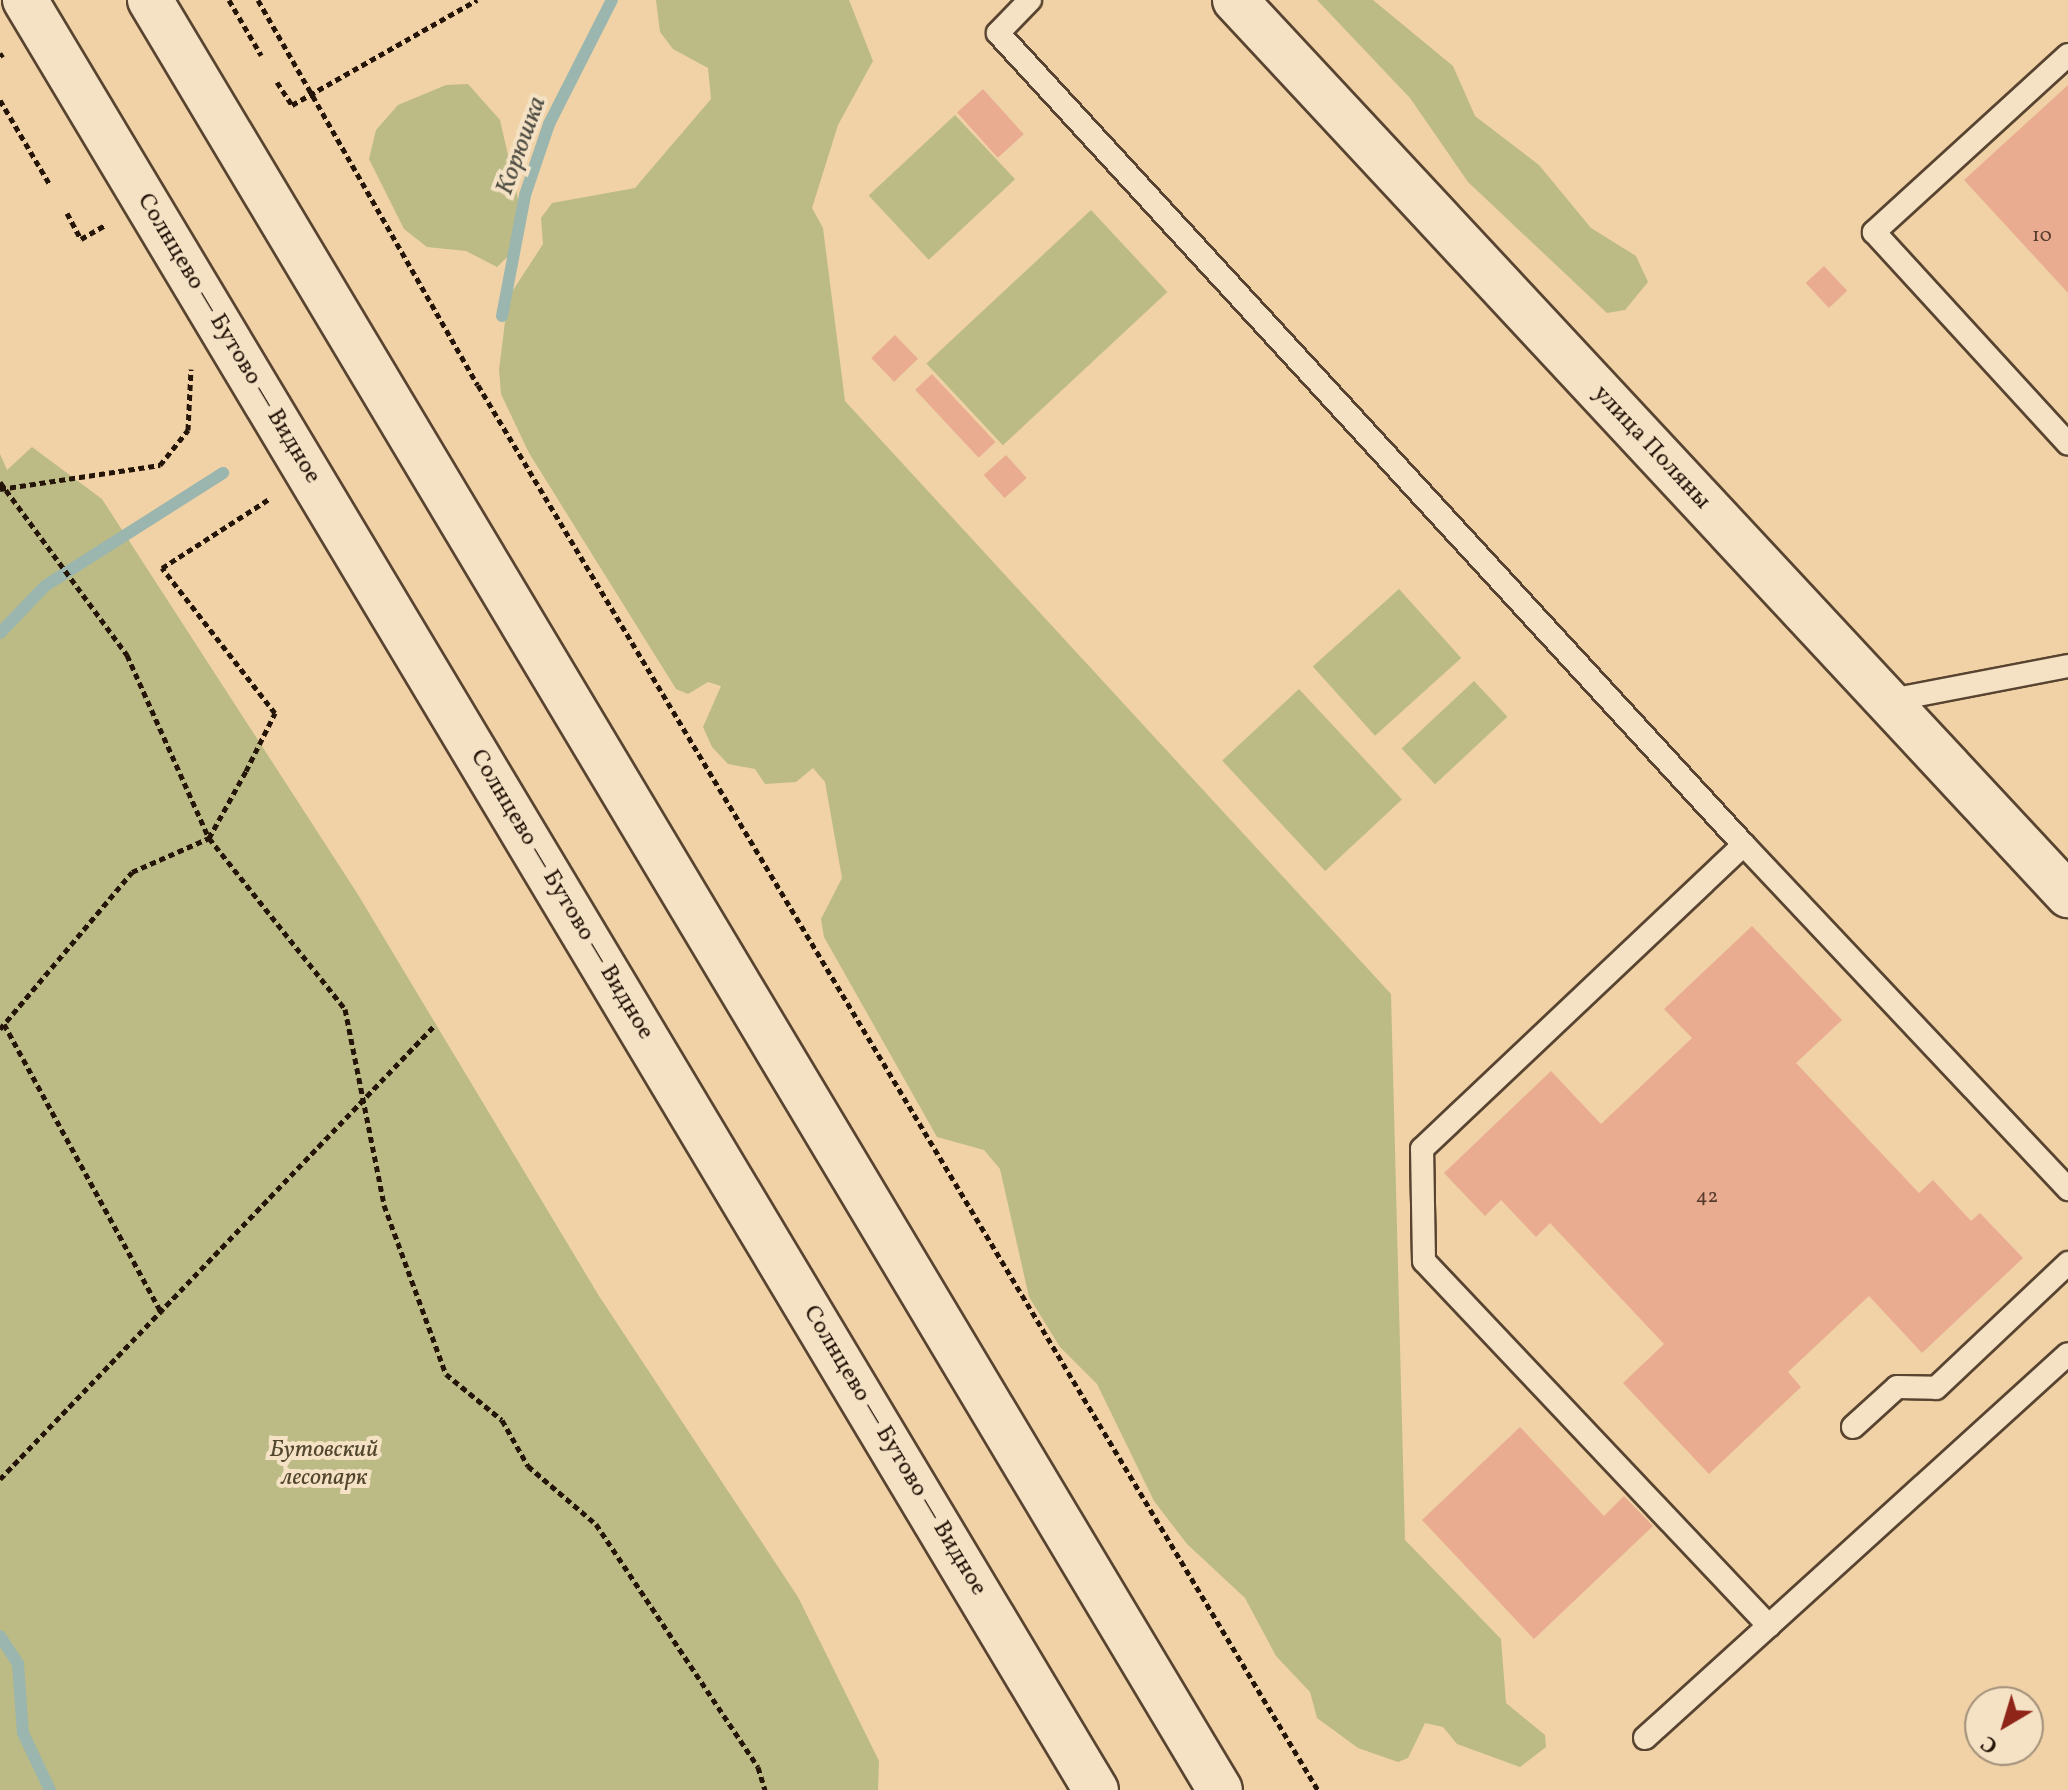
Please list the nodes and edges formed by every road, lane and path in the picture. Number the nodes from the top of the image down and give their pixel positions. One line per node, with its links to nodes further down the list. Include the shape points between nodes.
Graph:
1 (25, 0): 37 (main road, Солнцево — Бутово — Видное)
2 (150, 0): 38 (main road)
3 (229, 0): 8 (path)
4 (258, 0): 11 (path)
5 (477, 0): 11 (path)
6 (1030, 0): 23 (lane, via 998,33)
7 (1235, 0): 21 (main road, улица Поляны)
8 (261, 55)
9 (2068, 55): 17 (lane, via 1874,232)
10 (277, 82): 11 (path, via 292,105)
11 (314, 92): 39 (path, via 478,385)
12 (0, 100): 13 (path)
13 (50, 185)
14 (67, 213): 15 (path, via 81,239)
15 (105, 225)
16 (191, 369): 18 (path, via 188,430 160,465)
17 (2068, 444)
18 (1, 486): 22 (path, via 127,655)
19 (269, 499): 22 (path, via 162,568 275,713)
20 (2068, 666): 21 (lane)
21 (1886, 701): 24 (main road, улица Поляны)
22 (209, 838): 26 (path, via 132,872); 27 (path, via 345,1009)
23 (1744, 845): 28 (lane); 34 (lane, via 1422,1149 1424,1261)
24 (2068, 895)
25 (434, 1026): 27 (path)
26 (2, 1027): 30 (path)
27 (360, 1105): 30 (path); 36 (path, via 384,1205 446,1374 502,1420 528,1466 596,1524 758,1767)
28 (2068, 1189)
29 (2068, 1263): 32 (lane, via 1936,1388 1897,1387)
30 (162, 1314): 33 (path)
31 (2068, 1354): 34 (lane)
32 (1853, 1427)
33 (0, 1479)
34 (1769, 1626): 35 (lane)
35 (1645, 1738)
36 (765, 1790)
37 (1096, 1790)
38 (1220, 1790)
39 (1318, 1790)

